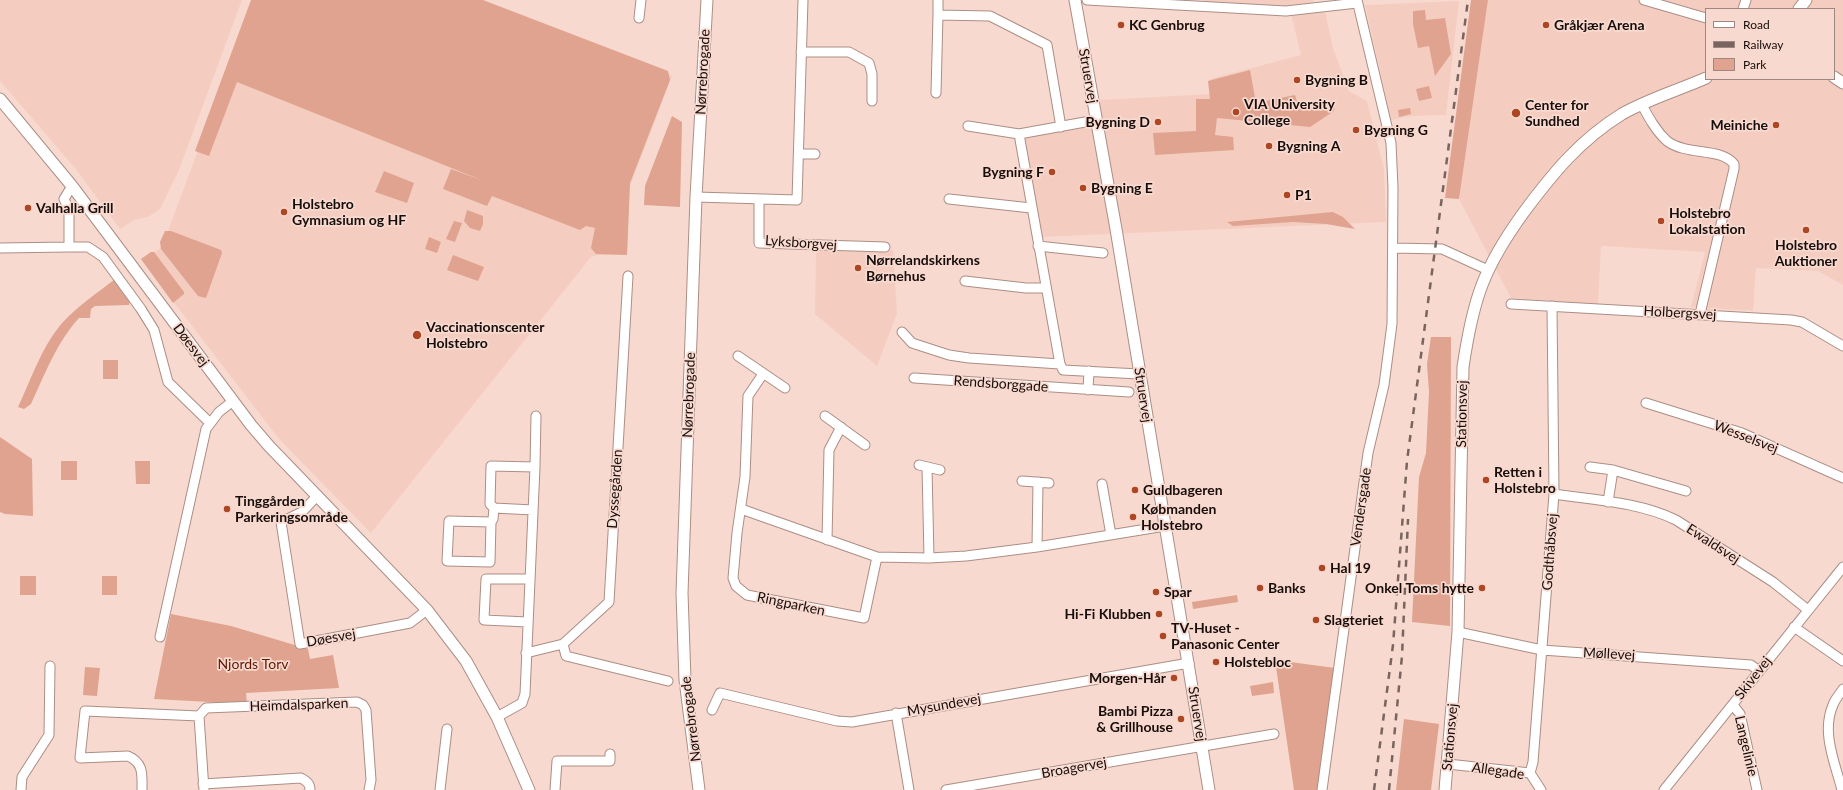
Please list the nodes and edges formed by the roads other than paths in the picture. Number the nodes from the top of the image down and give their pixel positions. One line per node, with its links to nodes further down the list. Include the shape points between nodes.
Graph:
1 (641, 0): 12 (street)
2 (707, 0): 27 (street, Nørrebrogade)
3 (803, 0): 14 (street)
4 (938, 0): 11 (street)
5 (1075, 0): 20 (street, Struervej)
6 (1087, 0): 9 (street, via 1286,11)
7 (1644, 0): 13 (street)
8 (1806, 0): 10 (street)
9 (1357, 1): 35 (street, Vendersgade, via 1391,143)
10 (1800, 8)
11 (938, 15): 16 (street); 22 (street, via 990,16 1047,46)
12 (638, 18)
13 (1705, 18)
14 (801, 52): 18 (street, via 849,52 869,63 872,74); 24 (street)
15 (1705, 78): 19 (street, Stationsvej)
16 (936, 93)
17 (0, 99): 26 (street, Døesvej)
18 (872, 101)
19 (1642, 105): 37 (street, Stationsvej, via 1596,132 1569,156 1518,219); 43 (street, via 1655,127 1668,141 1689,151 1729,158 1734,164)
20 (1096, 120): 22 (street); 50 (street, Struervej)
21 (968, 126): 23 (street)
22 (1061, 127): 23 (street)
23 (1019, 134): 30 (street, Rendsborggade)
24 (798, 154): 25 (street); 28 (street, via 797,200)
25 (815, 154)
26 (72, 186): 32 (street, via 64,199 69,210); 55 (street, Døesvej)
27 (696, 197): 28 (street); 123 (street, Nørrebrogade, via 682,593 685,680)
28 (760, 199): 33 (street, Lyksborgvej, via 760,243)
29 (949, 199): 30 (street)
30 (1031, 208): 31 (street, Rendsborggade)
31 (1038, 246): 36 (street); 40 (street, Rendsborggade)
32 (69, 247): 34 (street); 59 (street, via 88,247 103,257 154,330 168,382)
33 (885, 247)
34 (0, 248)
35 (1393, 248): 37 (street, via 1442,250); 127 (street, Vendersgade, via 1392,324 1384,385 1368,453)
36 (1103, 253)
37 (1488, 270): 93 (street, Stationsvej, via 1467,339 1463,368)
38 (628, 276): 95 (street, Dyssegården, via 609,602)
39 (965, 281): 40 (street)
40 (1046, 288): 47 (street, Rendsborggade)
41 (1511, 304): 42 (street, Holbergsvej)
42 (1552, 306): 43 (street, Holbergsvej); 72 (street, Godthåbsvej)
43 (1700, 314): 45 (street, Holbergsvej, via 1802,322)
44 (902, 332): 47 (street, Rendsborggade, via 912,343 949,355)
45 (1843, 346)
46 (738, 356): 49 (street)
47 (1060, 364): 48 (street, Rendsborggade, via 1062,370)
48 (1089, 371): 50 (street, Rendsborggade); 53 (street)
49 (763, 374): 52 (street); 76 (street, Ringparken, via 748,396 745,477)
50 (1139, 374): 79 (street, Struervej)
51 (914, 378): 53 (street, Rendsborggade)
52 (785, 388)
53 (1088, 390): 54 (street, Rendsborggade)
54 (1129, 392)
55 (233, 401): 59 (street); 73 (street, Døesvej, via 269,446)
56 (1646, 403): 66 (street, Wesselsvej, via 1742,433)
57 (536, 416): 62 (street)
58 (825, 416): 60 (street)
59 (210, 422): 94 (street, via 206,429)
60 (841, 427): 61 (street); 81 (street, via 828,450)
61 (865, 444)
62 (535, 467): 75 (street, via 491,466 490,504); 77 (street)
63 (1590, 467): 65 (street)
64 (940, 470): 84 (street, via 923,466)
65 (1613, 470): 71 (street); 74 (street)
66 (1843, 478)
67 (1022, 481): 68 (street)
68 (1038, 482): 69 (street); 82 (street)
69 (1049, 483)
70 (1102, 484): 80 (street)
71 (1686, 491)
72 (1554, 494): 74 (street, Ewaldsvej); 96 (street, Godthåbsvej)
73 (318, 496): 89 (street, Døesvej); 89 (street, Døesvej, via 302,512 281,522 300,644 410,623)
74 (1608, 502): 90 (street, Ewaldsvej, via 1660,512 1676,520 1773,582)
75 (494, 508): 77 (street); 78 (street)
76 (741, 509): 81 (street); 83 (street, Ringparken, via 733,578 736,586 747,594 864,618)
77 (533, 510): 88 (street)
78 (491, 522): 85 (street); 85 (street, via 449,521 447,561)
79 (1165, 526): 80 (street); 99 (street, Struervej)
80 (1111, 535): 82 (street)
81 (827, 540): 83 (street)
82 (1037, 547): 84 (street)
83 (877, 557): 84 (street)
84 (930, 558)
85 (490, 562): 87 (street)
86 (1843, 567): 90 (street, Skivevej)
87 (486, 579): 88 (street); 91 (street, via 484,620)
88 (530, 580): 91 (street)
89 (427, 610): 108 (street, Døesvej, via 466,661)
90 (1808, 610): 92 (street, Skivevej)
91 (528, 622): 97 (street)
92 (1794, 627): 98 (street); 101 (street, Skivevej)
93 (1458, 632): 96 (street, Møllevej); 113 (street, Stationsvej)
94 (160, 637)
95 (563, 644): 97 (street, Dyssegården); 102 (street, via 566,656)
96 (1542, 650): 101 (street, Møllevej, via 1751,665); 114 (street, Godthåbsvej)
97 (526, 653): 108 (street, via 525,694 522,703)
98 (1843, 661)
99 (1189, 663): 106 (street, Mysundevej); 111 (street, Struervej)
100 (50, 666): 116 (street, via 49,735 22,777)
101 (1759, 671): 104 (street, Skivevej)
102 (668, 681)
103 (1843, 689): 132 (street, via 1833,704 1828,727)
104 (1732, 705): 130 (street, Skivevej); 131 (street, Langelinie, via 1740,714)
105 (712, 710): 106 (street, Mysundevej, via 720,693 837,721 852,722)
106 (896, 713): 124 (street)
107 (200, 716): 115 (street); 117 (street, via 85,711 80,758 128,756 135,759 142,769); 119 (street, Heimdalsparken, via 206,708 357,702 366,710)
108 (497, 717): 121 (street, Døesvej)
109 (447, 729): 120 (street)
110 (1274, 734): 111 (street, Broagervej)
111 (1202, 746): 125 (street, Broagervej); 126 (street, Struervej)
112 (610, 754): 122 (street, via 610,761 557,761)
113 (1448, 764): 114 (street, Allegade); 128 (street, Stationsvej)
114 (1530, 773): 129 (street, Allegade)
115 (203, 787): 118 (street, via 301,778 306,780)
116 (21, 790)
117 (142, 790)
118 (310, 790)
119 (369, 790)
120 (440, 790)
121 (529, 790)
122 (555, 790)
123 (699, 790)
124 (909, 790)
125 (946, 790)
126 (1209, 790)
127 (1322, 790)
128 (1445, 790)
129 (1541, 790)
130 (1664, 790)
131 (1757, 790)
132 (1842, 790)

